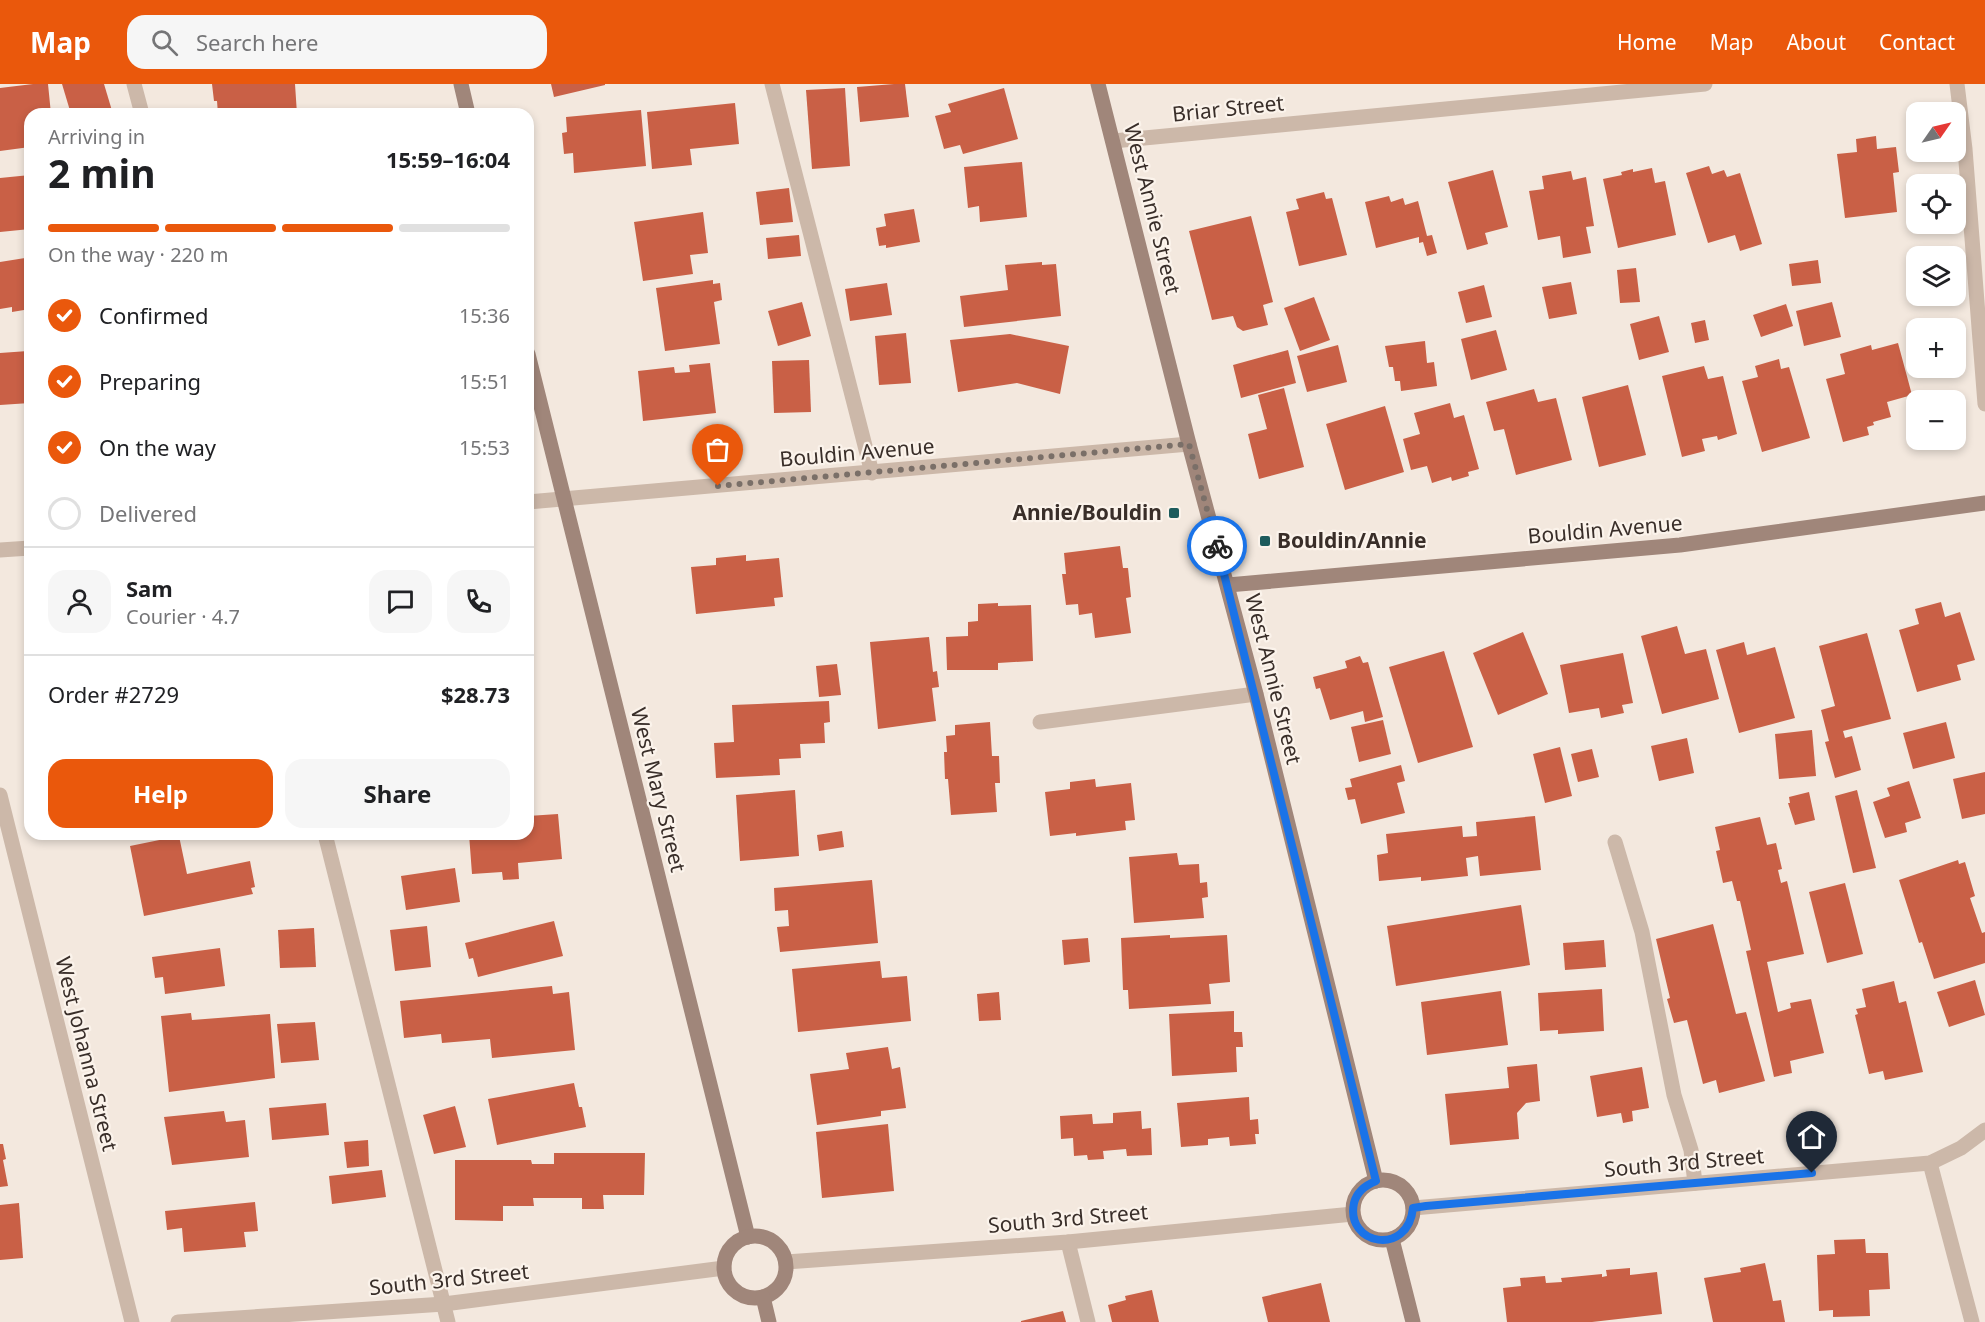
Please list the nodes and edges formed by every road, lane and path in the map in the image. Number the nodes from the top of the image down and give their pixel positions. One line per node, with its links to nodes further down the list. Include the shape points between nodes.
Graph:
1 (134, 84): 7 (street)
2 (461, 84): 8 (street)
3 (772, 84): 13 (street)
4 (1098, 84): 9 (street, West Annie Street)
5 (1705, 84): 9 (street, Briar Street)
6 (1957, 84): 11 (street)
7 (140, 108)
8 (467, 108)
9 (1113, 141): 12 (street, West Annie Street)
10 (534, 378): 14 (street, West Mary Street)
11 (1985, 404)
12 (1189, 444): 13 (street, Bouldin Avenue); 19 (street, West Annie Street)
13 (872, 473): 14 (street, Bouldin Avenue)
14 (564, 499): 15 (street, Bouldin Avenue); 31 (street, West Mary Street)
15 (534, 502)
16 (1985, 503): 19 (street, Bouldin Avenue, via 1680,545)
17 (24, 548): 18 (street)
18 (0, 550)
19 (1228, 585): 20 (street, West Annie Street)
20 (1256, 694): 21 (street); 27 (street, West Annie Street)
21 (1040, 722)
22 (0, 795): 38 (street, West Johanna Street)
23 (327, 840): 37 (street)
24 (1615, 842): 28 (street, via 1642,932)
25 (1985, 1130): 26 (street, South 3rd Street, via 1961,1148)
26 (1930, 1163): 28 (street, South 3rd Street); 44 (street)
27 (1376, 1181): 29 (street, via 1396,1184 1410,1198); 30 (street, via 1361,1189)
28 (1695, 1183): 29 (street, South 3rd Street)
29 (1413, 1208): 32 (street, via 1408,1227)
30 (1353, 1214): 32 (street, via 1355,1223 1367,1236 1383,1241); 33 (street, South 3rd Street)
31 (748, 1237): 34 (street, via 768,1238 777,1244); 35 (street, via 730,1248)
32 (1392, 1239): 43 (street)
33 (1068, 1242): 34 (street, South 3rd Street); 42 (street)
34 (786, 1262): 36 (street, via 778,1288)
35 (724, 1268): 36 (street, via 737,1292); 37 (street, South 3rd Street)
36 (763, 1297): 41 (street)
37 (444, 1304): 39 (street, South 3rd Street); 40 (street)
38 (132, 1322)
39 (178, 1322)
40 (448, 1322)
41 (769, 1322)
42 (1088, 1322)
43 (1413, 1322)
44 (1972, 1322)

